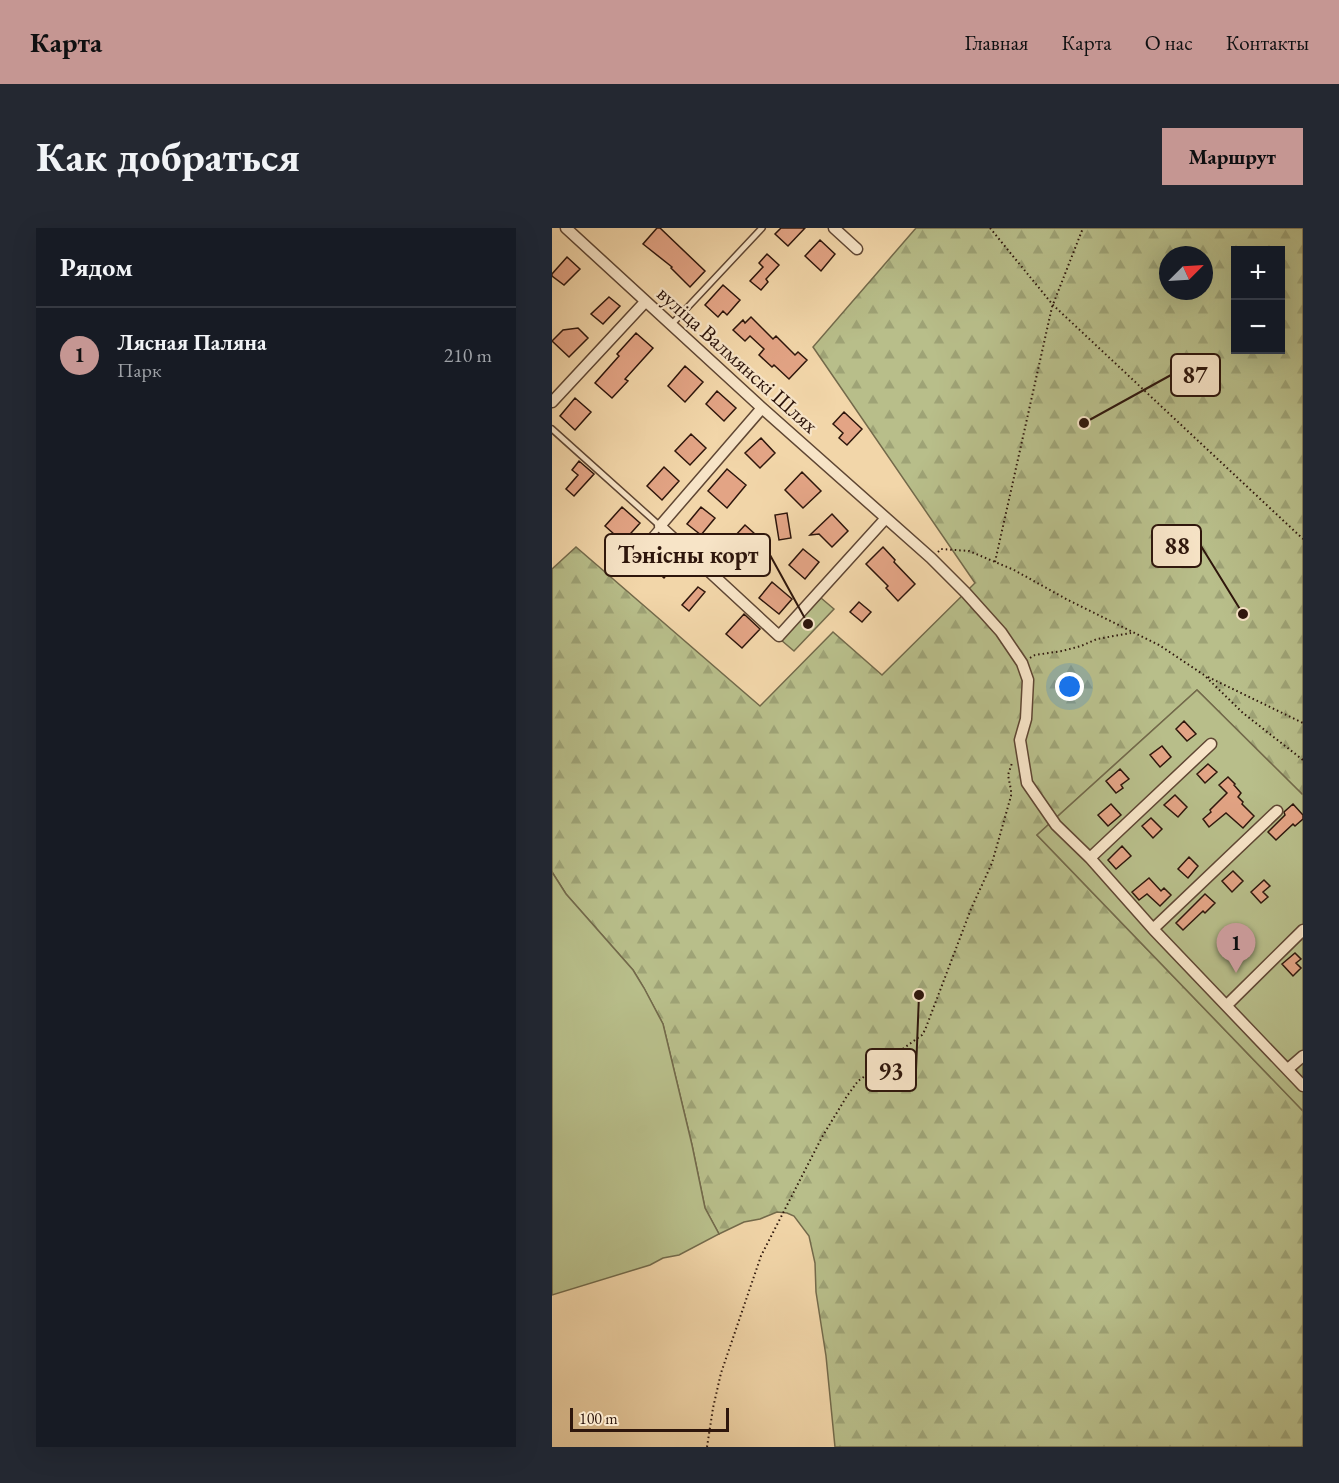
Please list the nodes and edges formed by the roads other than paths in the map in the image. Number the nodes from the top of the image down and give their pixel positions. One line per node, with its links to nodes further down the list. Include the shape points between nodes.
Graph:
1 (566, 228): 5 (street, вуліца Валмянскі Шлях)
2 (762, 228): 6 (lane)
3 (834, 228): 4 (street)
4 (857, 249)
5 (645, 302): 6 (street, вуліца Валмянскі Шлях); 7 (street)
6 (671, 325): 8 (street, вуліца Валмянскі Шлях)
7 (552, 402)
8 (762, 408): 10 (street, вуліца Валмянскі Шлях); 11 (street)
9 (552, 429): 11 (lane)
10 (886, 518): 11 (street, via 779,636); 15 (street, вуліца Валмянскі Шлях, via 984,612 1022,663 1028,680 1026,719 1020,740 1027,783 1056,825)
11 (660, 526): 12 (lane)
12 (630, 561)
13 (1211, 744): 15 (street)
14 (1278, 811): 16 (street)
15 (1090, 858): 16 (street)
16 (1153, 929): 18 (street)
17 (1303, 930): 18 (street)
18 (1227, 1005): 20 (street)
19 (1303, 1056): 20 (street)
20 (1288, 1069): 21 (street)
21 (1303, 1086)

